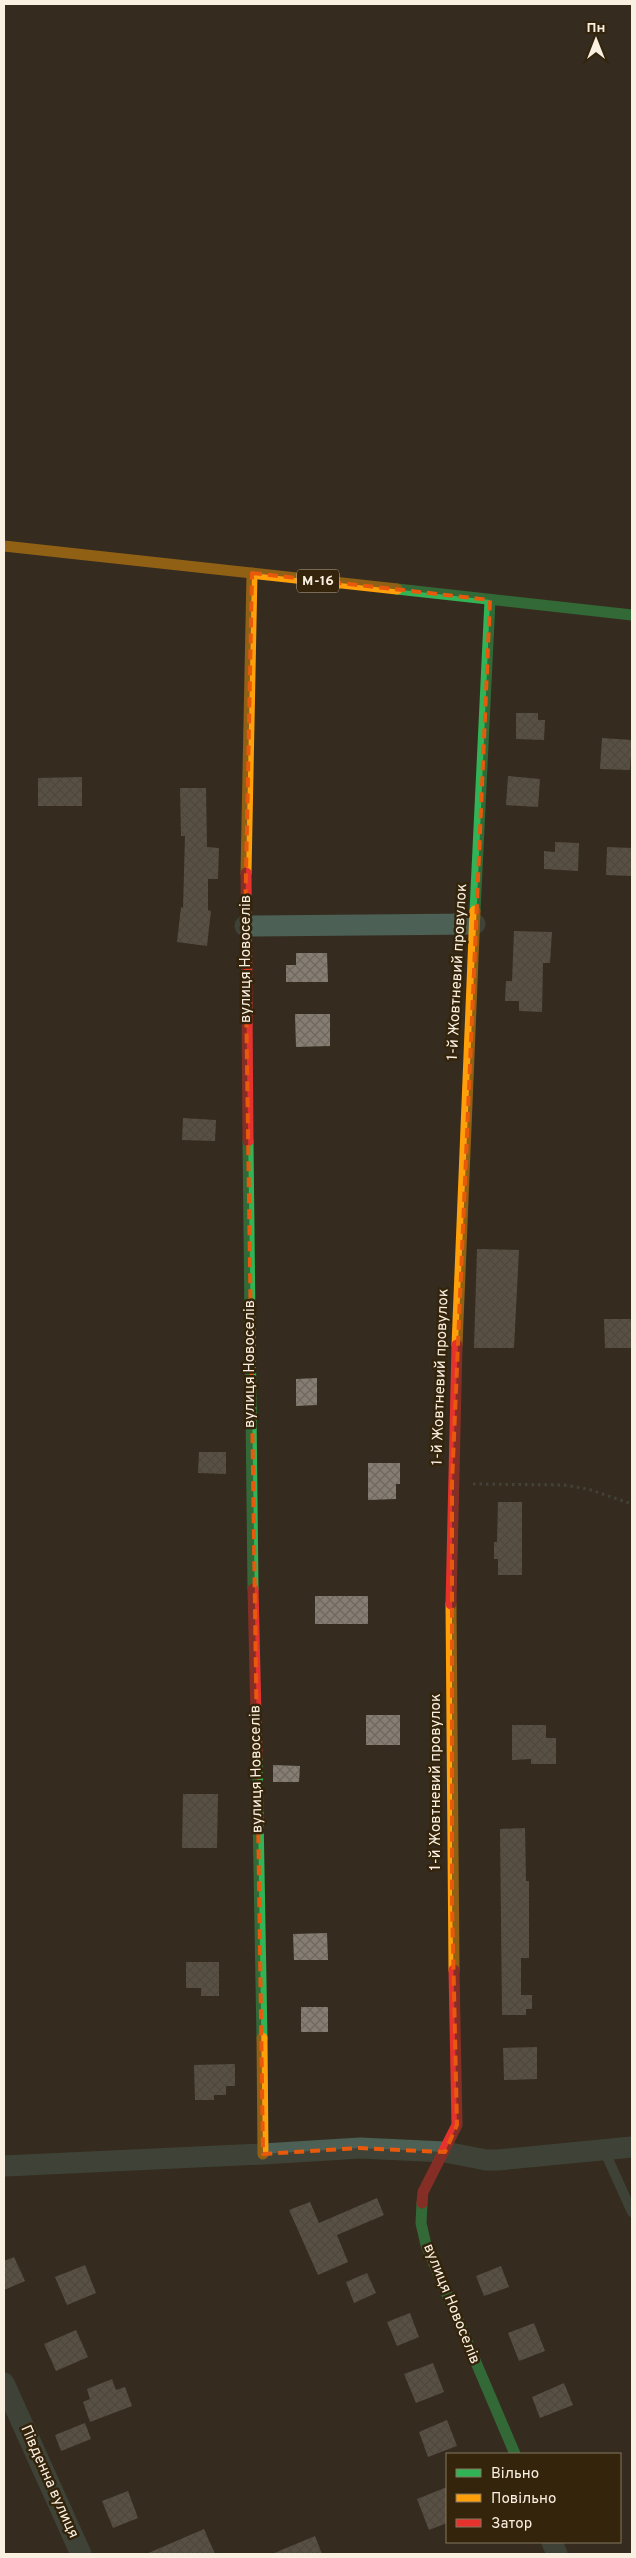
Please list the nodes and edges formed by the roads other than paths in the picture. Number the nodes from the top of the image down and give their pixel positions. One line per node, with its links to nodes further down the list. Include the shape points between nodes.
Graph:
1 (4, 546): 2 (main road, М-16)
2 (252, 573): 3 (main road, М-16); 6 (main road, вулиця Новоселів)
3 (490, 600): 4 (main road, М-16); 5 (main road, 1-й Жовтневий провулок)
4 (632, 615)
5 (475, 924): 6 (street); 9 (main road, 1-й Жовтневий провулок, via 452,1484 450,1648 457,2125)
6 (244, 926): 10 (main road, вулиця Новоселів, via 250,1503)
7 (632, 2147): 8 (street)
8 (604, 2150): 9 (street, via 498,2160); 12 (lane)
9 (446, 2152): 10 (street, via 360,2148); 14 (main road, вулиця Новоселів, via 423,2192 421,2224 426,2245)
10 (263, 2154): 11 (street)
11 (4, 2166)
12 (632, 2212)
13 (4, 2383): 15 (street, Південна вулиця)
14 (515, 2453)
15 (81, 2554)

